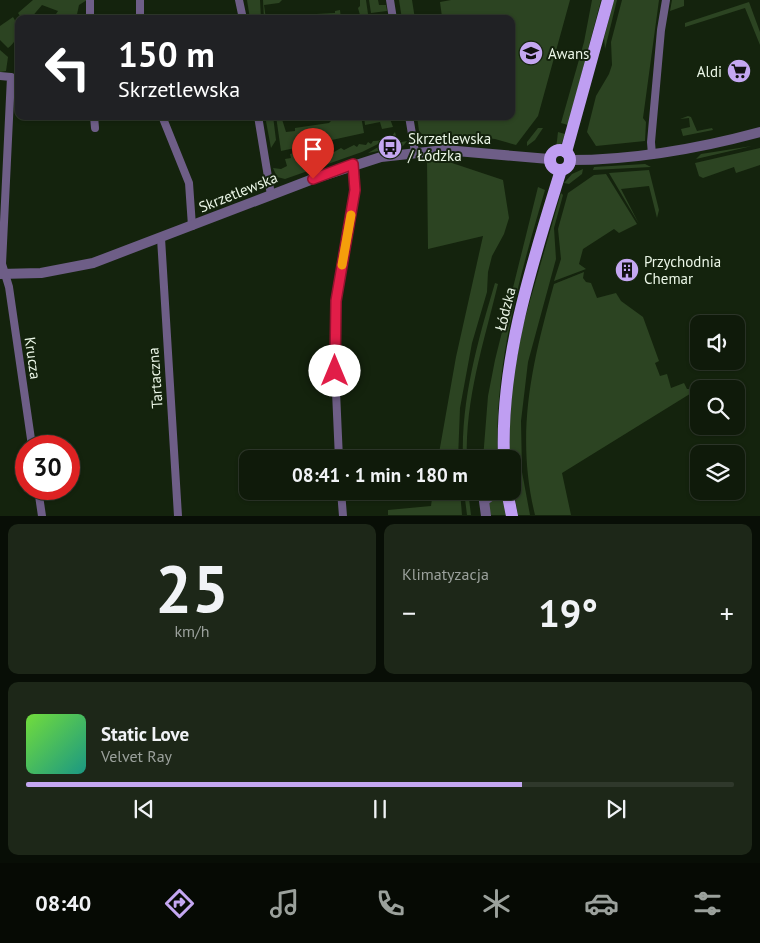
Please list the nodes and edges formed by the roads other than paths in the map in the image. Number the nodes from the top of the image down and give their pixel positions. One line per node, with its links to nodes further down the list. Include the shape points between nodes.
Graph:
1 (90, 0): 7 (street)
2 (140, 0): 8 (street)
3 (240, 0): 9 (street)
4 (390, 0): 10 (street)
5 (608, 0): 20 (main road)
6 (666, 0): 19 (street)
7 (90, 15)
8 (140, 15)
9 (242, 15)
10 (393, 15)
11 (0, 76): 27 (street, Krucza, via 10,77)
12 (94, 120): 16 (street)
13 (164, 120): 25 (street, via 189,184)
14 (259, 120): 24 (street)
15 (410, 120): 18 (street)
16 (95, 128)
17 (760, 132): 19 (street, via 688,150)
18 (415, 152): 21 (street, Skrzetlewska, via 445,150); 22 (street, Skrzetlewska)
19 (652, 155): 20 (street, via 618,159)
20 (568, 156): 21 (main road, via 555,151); 23 (main road, via 569,165)
21 (550, 159): 23 (main road, via 553,168)
22 (353, 164): 24 (street, Skrzetlewska); 29 (street, via 355,190 336,301)
23 (561, 170): 30 (main road, Łódzka, via 509,361 503,408)
24 (271, 195): 25 (street, Skrzetlewska)
25 (192, 226): 26 (street, Skrzetlewska)
26 (161, 238): 27 (street, Skrzetlewska, via 76,268); 36 (street, Tartaczna)
27 (2, 274): 28 (street, Krucza, via 9,287)
28 (30, 435)
29 (339, 450)
30 (504, 450)
31 (40, 500): 35 (street)
32 (342, 500): 37 (street)
33 (485, 500): 38 (street)
34 (508, 500): 39 (main road)
35 (42, 516)
36 (178, 516)
37 (343, 516)
38 (486, 516)
39 (512, 516)

